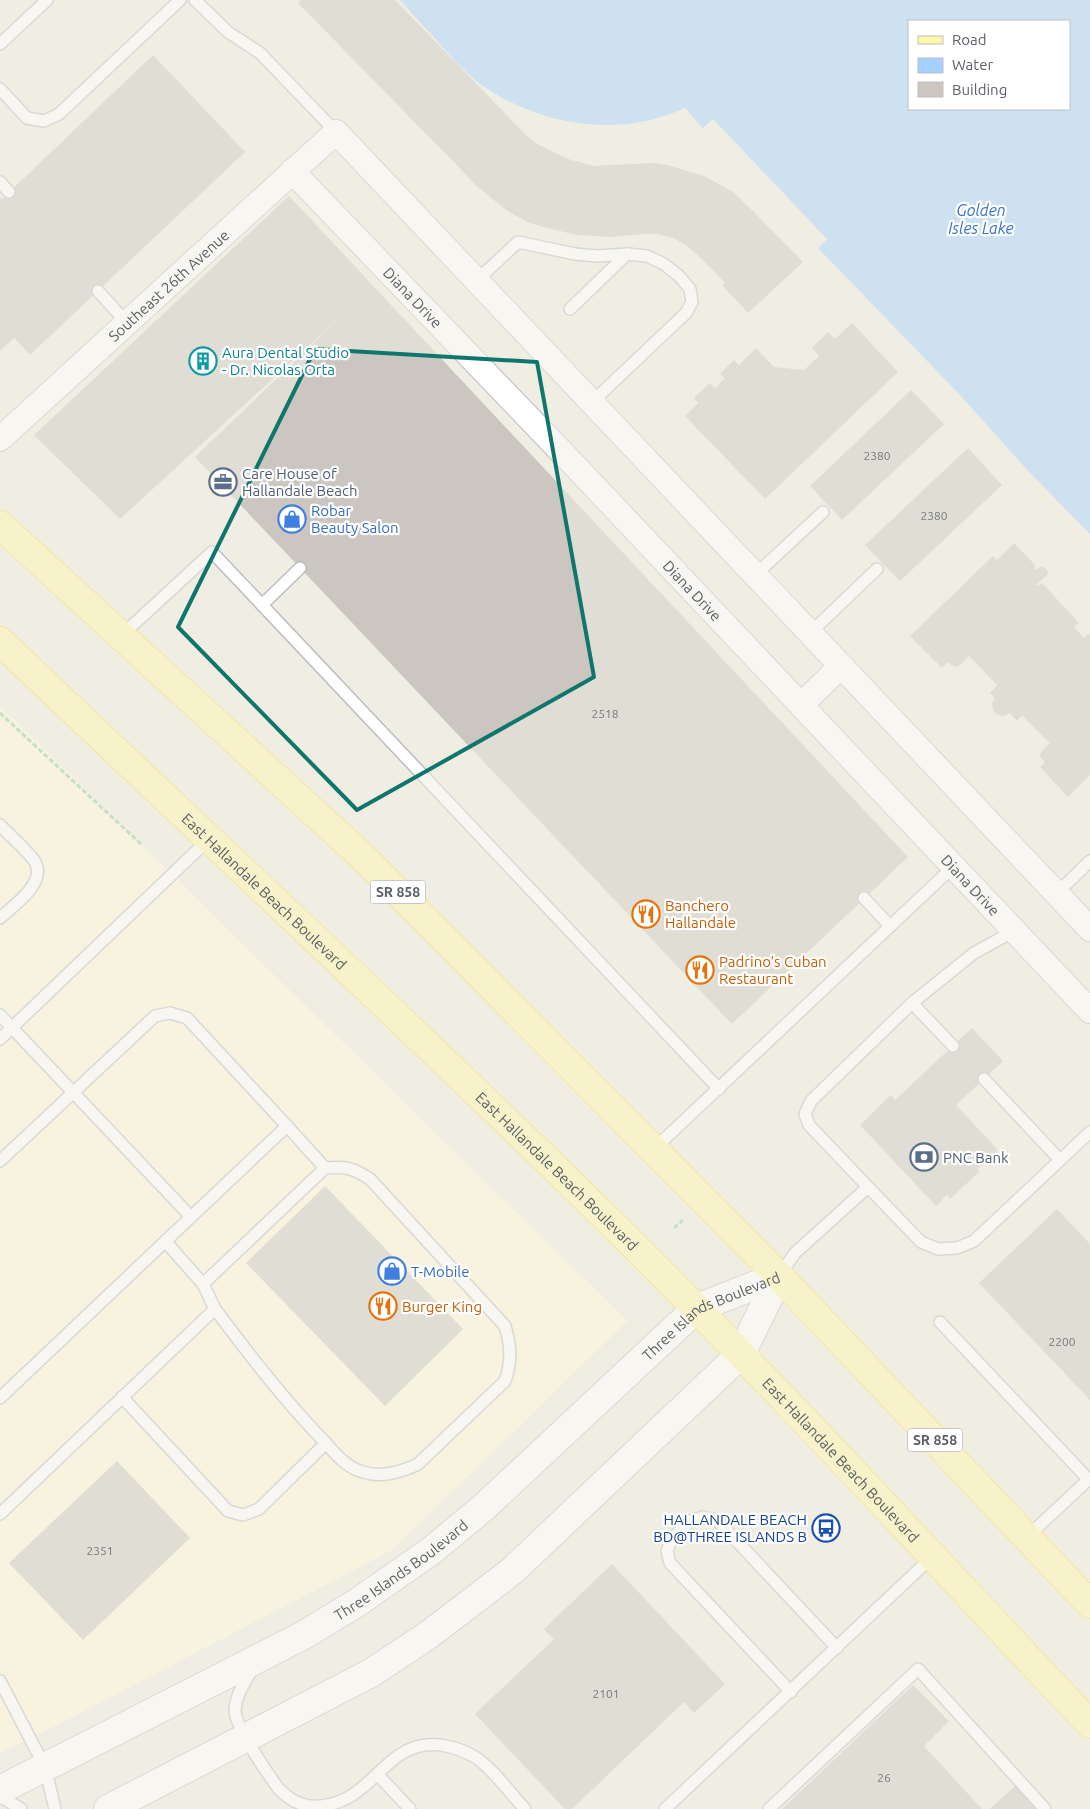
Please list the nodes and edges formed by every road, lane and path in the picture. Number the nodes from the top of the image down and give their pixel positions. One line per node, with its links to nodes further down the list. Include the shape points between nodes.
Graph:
1 (47, 0): 4 (lane)
2 (180, 0): 5 (lane, via 59,114 44,121 28,118)
3 (194, 0): 6 (lane, via 228,32 260,53)
4 (0, 44)
5 (0, 89)
6 (336, 132): 7 (street, Southeast 26th Avenue); 11 (street)
7 (292, 171): 14 (street, Southeast 26th Avenue); 27 (street, Diana Drive)
8 (0, 182): 9 (lane)
9 (9, 192)
10 (627, 254): 11 (lane, via 575,254 518,242); 13 (lane); 15 (lane, via 647,256 664,264 690,289 692,302 686,313)
11 (476, 281): 15 (street)
12 (98, 291): 14 (lane)
13 (570, 309)
14 (127, 323): 16 (street, Southeast 26th Avenue)
15 (591, 403): 21 (street)
16 (0, 439)
17 (823, 512): 21 (lane)
18 (0, 525): 24 (main road, SR 858)
19 (300, 568): 22 (lane)
20 (878, 569): 23 (lane)
21 (754, 576): 23 (street)
22 (262, 605): 24 (lane, via 212,552); 47 (lane)
23 (810, 634): 26 (street)
24 (121, 636): 51 (main road, SR 858, via 365,859)
25 (0, 641): 30 (main road, East Hallandale Beach Boulevard)
26 (840, 667): 27 (street); 34 (street)
27 (801, 705): 33 (street, Diana Drive)
28 (0, 714): 31 (path)
29 (0, 825): 36 (lane, via 36,863 38,876 33,887)
30 (209, 839): 43 (lane); 62 (main road, East Hallandale Beach Boulevard)
31 (142, 846)
32 (1090, 861): 34 (lane)
33 (954, 866): 37 (lane); 39 (street, Diana Drive)
34 (1056, 894): 38 (street)
35 (864, 898): 37 (lane)
36 (0, 918)
37 (890, 926): 47 (lane)
38 (1090, 929)
39 (1014, 931): 40 (lane, via 974,954); 41 (street, Diana Drive)
40 (912, 1003): 45 (lane); 55 (lane, via 811,1100 806,1114 809,1125)
41 (1090, 1011)
42 (0, 1014): 43 (lane)
43 (12, 1028): 44 (lane); 48 (lane)
44 (0, 1039)
45 (953, 1046)
46 (984, 1079): 52 (lane)
47 (719, 1089): 51 (lane)
48 (74, 1093): 49 (lane, via 155,1016 170,1012 187,1018); 53 (lane); 56 (lane)
49 (286, 1126): 54 (lane); 56 (lane)
50 (1090, 1132): 52 (lane)
51 (654, 1149): 60 (main road, SR 858)
52 (1060, 1160): 55 (lane, via 974,1241 957,1248 938,1249 921,1242)
53 (0, 1162)
54 (325, 1168): 61 (lane); 68 (lane, via 342,1166 370,1179 505,1326 510,1345 510,1367 505,1381 418,1464 404,1471 363,1473 346,1464)
55 (868, 1187): 60 (lane, via 796,1253)
56 (191, 1217): 59 (lane)
57 (683, 1220): 58 (path)
58 (674, 1228)
59 (165, 1241): 61 (lane); 67 (lane)
60 (779, 1276): 62 (street, Three Islands Boulevard); 65 (street, Three Islands Boulevard); 71 (main road, SR 858)
61 (203, 1284): 63 (lane)
62 (697, 1308): 65 (main road, East Hallandale Beach Boulevard); 75 (street, Three Islands Boulevard, via 484,1507 431,1551 355,1604)
63 (214, 1309): 66 (lane); 68 (lane, via 267,1378)
64 (940, 1322): 69 (lane)
65 (741, 1354): 72 (main road, East Hallandale Beach Boulevard); 79 (street, Three Islands Boulevard, via 512,1571 478,1598 371,1673)
66 (122, 1397): 68 (lane, via 228,1511 243,1515 259,1509); 70 (lane)
67 (0, 1398)
68 (326, 1443)
69 (1089, 1480): 71 (lane)
70 (0, 1514)
71 (1027, 1538): 73 (main road, SR 858)
72 (932, 1557): 74 (lane); 78 (main road, East Hallandale Beach Boulevard)
73 (1090, 1604)
74 (837, 1648): 77 (lane); 77 (lane, via 717,1520 704,1517 691,1521 672,1538 667,1551 670,1563)
75 (261, 1656): 79 (lane, via 239,1691 234,1712); 80 (street, Three Islands Boulevard)
76 (0, 1681): 80 (lane)
77 (791, 1692): 89 (lane)
78 (1090, 1724)
79 (246, 1738): 81 (lane, via 278,1788 296,1802 310,1806 341,1802); 86 (street, Three Islands Boulevard)
80 (45, 1767): 82 (street, Three Islands Boulevard); 85 (lane)
81 (378, 1775): 87 (lane); 88 (lane, via 404,1752 417,1746 446,1745 476,1758)
82 (0, 1790)
83 (0, 1796): 84 (lane)
84 (21, 1809)
85 (55, 1809)
86 (108, 1809)
87 (410, 1809)
88 (526, 1809)
89 (665, 1809)
90 (769, 1809): 91 (lane, via 918,1669)
91 (1045, 1809)

